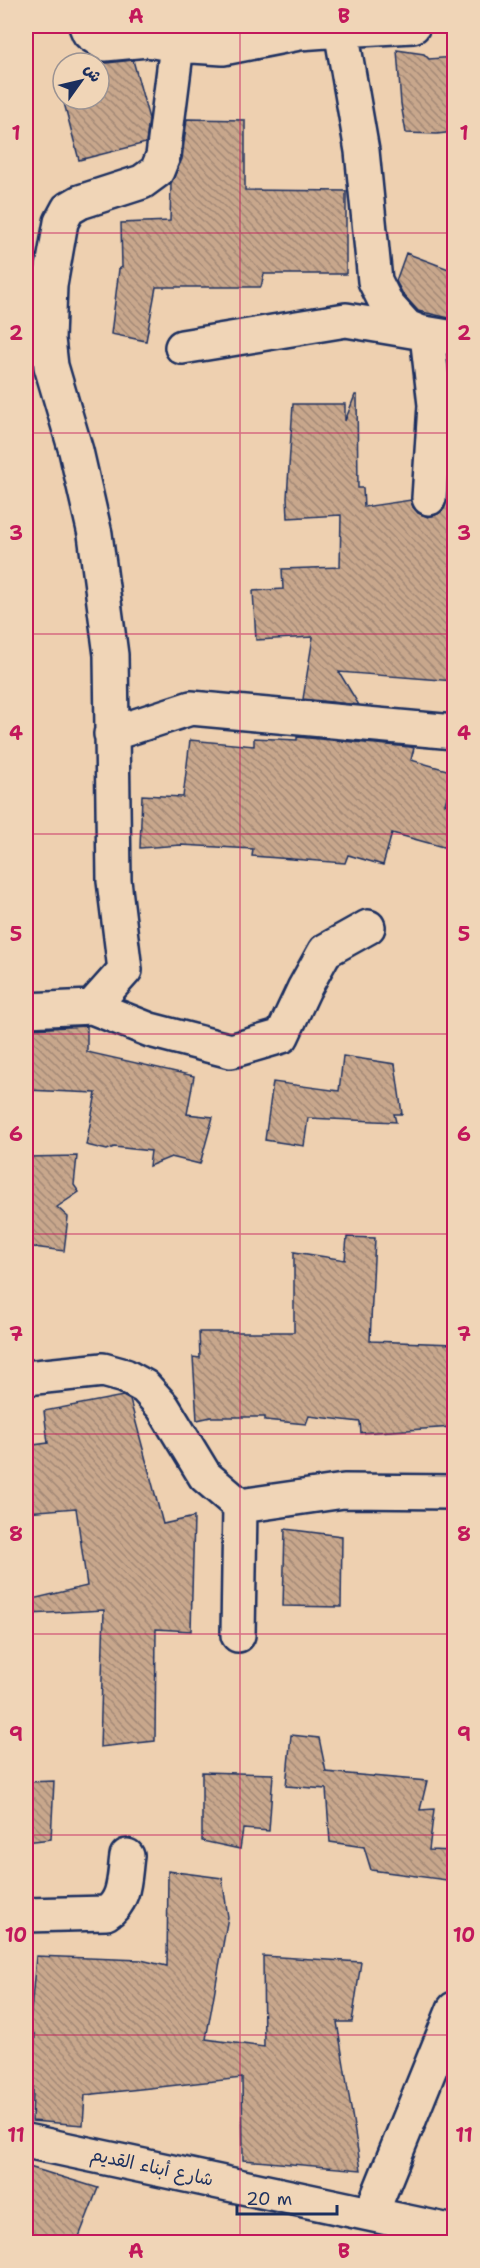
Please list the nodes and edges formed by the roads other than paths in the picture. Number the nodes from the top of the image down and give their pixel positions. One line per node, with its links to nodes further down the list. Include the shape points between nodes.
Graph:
1 (86, 26): 4 (street, via 89,33 105,44 147,40)
2 (413, 26): 3 (street)
3 (341, 30): 4 (street, via 299,33 223,48); 5 (street, via 362,151 375,281 387,305 407,327)
4 (177, 45): 9 (street, via 163,156 157,171 142,182 68,209 61,222 50,285 51,366 76,451 97,545 111,655)
5 (441, 336): 6 (street, via 346,320); 7 (street)
6 (182, 347)
7 (429, 498)
8 (454, 732): 9 (street, via 191,708)
9 (111, 734): 11 (street, via 114,881 125,970)
10 (368, 927): 11 (street, via 325,951 282,1036 231,1051 150,1030)
11 (92, 1007): 12 (street)
12 (26, 1010)
13 (26, 1378): 15 (street, via 103,1370 145,1387 163,1407 205,1476)
14 (454, 1492): 15 (street, via 344,1491)
15 (240, 1506): 16 (street)
16 (238, 1635)
17 (127, 1856): 18 (street, via 119,1901 106,1913)
18 (26, 1915)
19 (454, 2009): 21 (street)
20 (26, 2141): 21 (street, شارع أبناء القديم)
21 (371, 2214): 22 (street, شارع أبناء القديم)
22 (407, 2232): 23 (street, شارع أبناء القديم)
23 (454, 2232)

